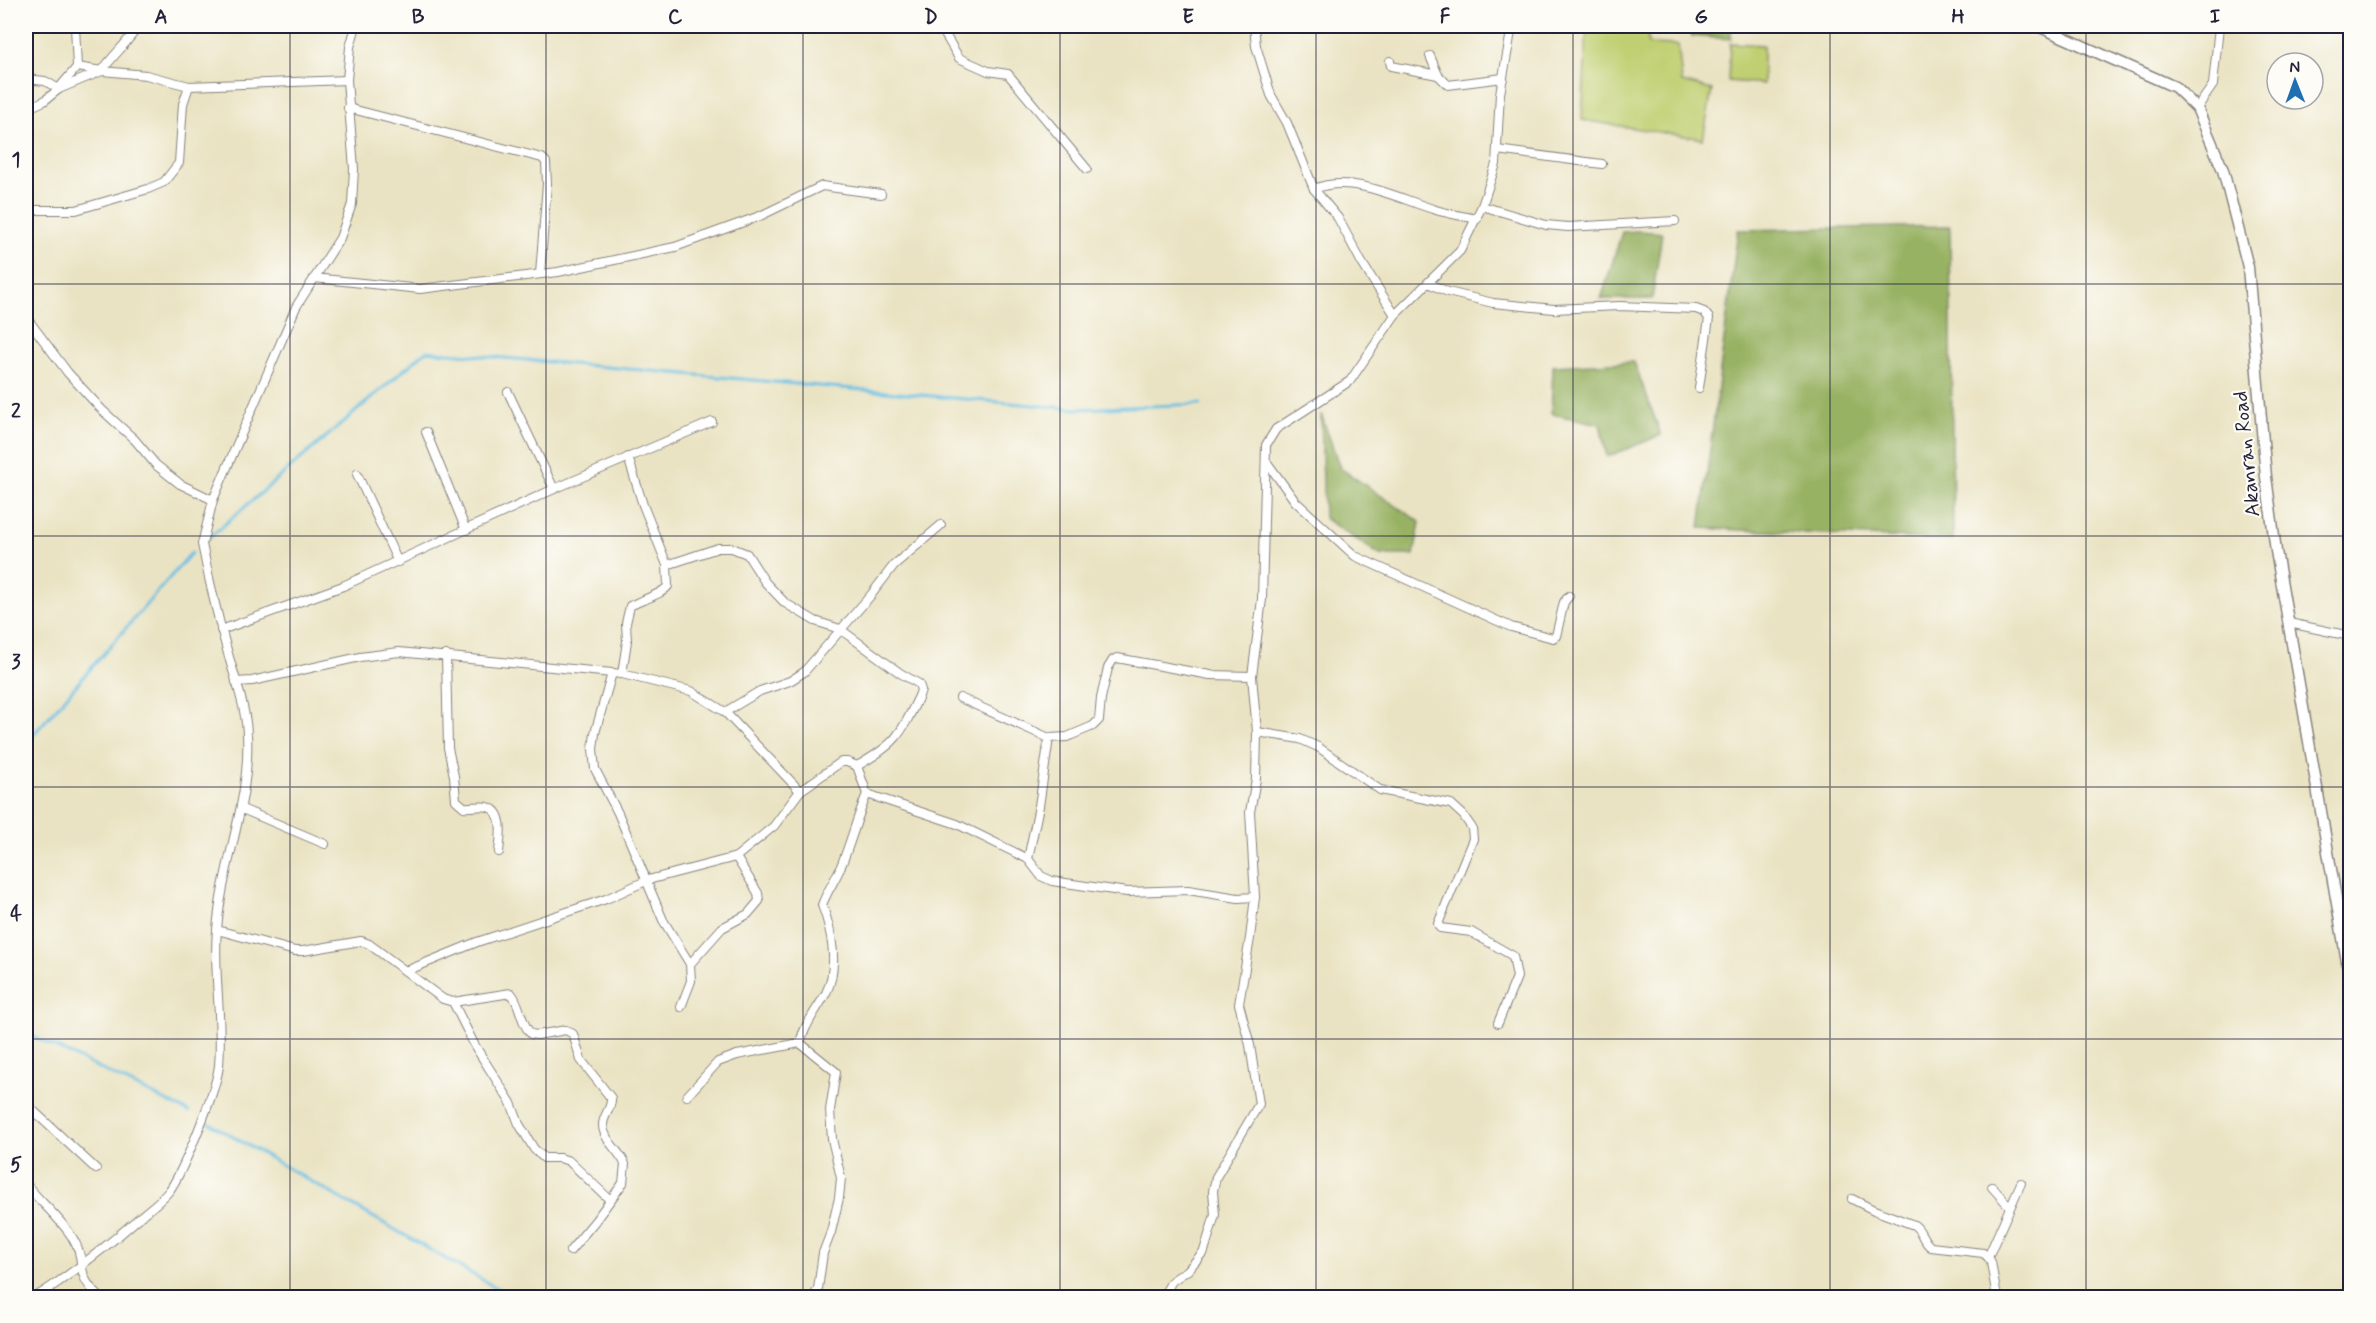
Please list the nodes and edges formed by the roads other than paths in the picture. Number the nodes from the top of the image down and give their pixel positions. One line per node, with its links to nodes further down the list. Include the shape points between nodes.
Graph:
1 (75, 26): 11 (street)
2 (138, 26): 12 (street)
3 (356, 26): 16 (street)
4 (940, 26): 24 (street, via 959,58 1008,74)
5 (1254, 26): 25 (street, via 1271,95)
6 (1512, 26): 14 (street)
7 (2038, 26): 21 (main road, Akanran Road, via 2175,87)
8 (2219, 26): 21 (street, via 2213,85)
9 (1430, 56): 13 (street)
10 (1389, 61): 13 (street, via 1391,66)
11 (77, 67): 12 (street); 18 (street)
12 (102, 71): 17 (street, via 146,75); 18 (street)
13 (1438, 75): 14 (street, via 1448,85)
14 (1503, 78): 22 (street)
15 (26, 79): 18 (street, via 45,81)
16 (347, 80): 17 (street); 20 (street)
17 (189, 86): 28 (street, via 183,104 179,163 164,182 76,210)
18 (59, 89): 19 (street)
19 (26, 108)
20 (348, 108): 31 (street, via 542,158 546,162 547,184); 32 (street, via 354,169 352,204 340,238)
21 (2197, 108): 50 (main road, Akanran Road, via 2223,170 2248,267 2266,477)
22 (1497, 150): 23 (street); 27 (street)
23 (1602, 164)
24 (1087, 169)
25 (1314, 189): 29 (street, via 1336,183 1360,186); 34 (street, via 1338,218)
26 (880, 194): 31 (street, via 822,186 760,216 675,247)
27 (1482, 206): 29 (street); 30 (street, via 1546,225 1568,227)
28 (26, 210)
29 (1477, 219): 33 (street, via 1460,251)
30 (1675, 221)
31 (540, 274): 32 (street, via 420,289)
32 (314, 278): 44 (street, via 296,307)
33 (1428, 283): 34 (street); 36 (street, via 1493,303 1554,309 1619,306 1704,312 1708,318)
34 (1395, 315): 41 (street, via 1350,381 1276,429 1266,445)
35 (26, 317): 44 (street, via 68,373 156,465 180,484)
36 (1699, 388)
37 (508, 392): 43 (street)
38 (712, 422): 40 (street)
39 (426, 432): 46 (street)
40 (627, 457): 43 (street); 48 (street)
41 (1266, 461): 49 (street, via 1295,501 1355,556 1455,603 1550,639 1556,636); 57 (street, via 1262,599)
42 (357, 474): 47 (street)
43 (554, 489): 46 (street)
44 (213, 500): 52 (street, via 202,544)
45 (941, 525): 51 (street, via 894,564)
46 (466, 530): 47 (street)
47 (398, 562): 52 (street)
48 (667, 565): 51 (street, via 718,548 732,548 747,554 785,603 814,621); 56 (street, via 665,591 645,597 630,606 627,613)
49 (1569, 596)
50 (2289, 623): 53 (street); 76 (main road, Akanran Road)
51 (840, 629): 60 (street, via 804,672); 63 (street, via 921,687 897,737 885,750)
52 (221, 630): 58 (street)
53 (2350, 636)
54 (446, 655): 55 (street); 58 (street, via 399,652 360,657); 68 (street, via 448,748 456,800 464,807 493,810 501,827)
55 (612, 673): 56 (street); 71 (street, via 593,749 595,769)
56 (622, 674): 60 (street, via 691,691)
57 (1252, 676): 61 (street); 62 (street, via 1210,675 1118,658 1113,660 1105,678 1099,720 1067,737)
58 (236, 682): 66 (street, via 247,732)
59 (960, 698): 62 (street)
60 (725, 712): 64 (street)
61 (1257, 732): 72 (street, via 1256,779 1250,812); 79 (street, via 1300,739 1380,790 1445,802 1463,815 1472,828 1473,839 1438,924 1440,928 1471,932 1513,956 1517,977)
62 (1049, 738): 70 (street)
63 (856, 766): 64 (street, via 841,762); 65 (street)
64 (800, 791): 69 (street, via 774,826)
65 (867, 794): 70 (street, via 957,824); 80 (street, via 840,869 822,905 834,959 828,990)
66 (242, 810): 67 (street); 73 (street)
67 (325, 844)
68 (499, 852)
69 (736, 857): 71 (street); 74 (street, via 759,893 759,901 748,914 722,928)
70 (1028, 859): 72 (street, via 1041,876 1052,881 1127,892 1188,890)
71 (648, 880): 74 (street, via 663,920); 75 (street, via 606,899 477,942)
72 (1255, 897): 96 (street, via 1239,1004 1259,1104 1216,1177 1215,1215 1204,1251 1172,1281)
73 (217, 930): 75 (street, via 296,951 361,941); 92 (street, via 219,1068 195,1135 169,1191)
74 (690, 964): 78 (street, via 691,981)
75 (406, 971): 77 (street, via 443,999)
76 (2350, 979)
77 (453, 1002): 87 (street, via 534,1149 544,1158 569,1161); 87 (street, via 511,993 531,1034 566,1030 573,1034 581,1060 612,1105 603,1125 604,1133 622,1156 625,1170 622,1183)
78 (681, 1007)
79 (1498, 1023)
80 (800, 1043): 81 (street, via 718,1062); 95 (street, via 836,1072 830,1110 841,1178 839,1198)
81 (687, 1096)
82 (26, 1104): 83 (street)
83 (96, 1169)
84 (2021, 1183): 89 (street)
85 (26, 1184): 92 (street, via 73,1238 81,1254)
86 (1992, 1187): 89 (street)
87 (609, 1199): 90 (street)
88 (1852, 1199): 91 (street, via 1914,1225 1931,1246)
89 (2010, 1208): 91 (street)
90 (570, 1251)
91 (1988, 1257): 97 (street)
92 (81, 1265): 93 (street); 94 (street, via 85,1281)
93 (34, 1298)
94 (101, 1298)
95 (813, 1298)
96 (1162, 1298)
97 (1997, 1298)

